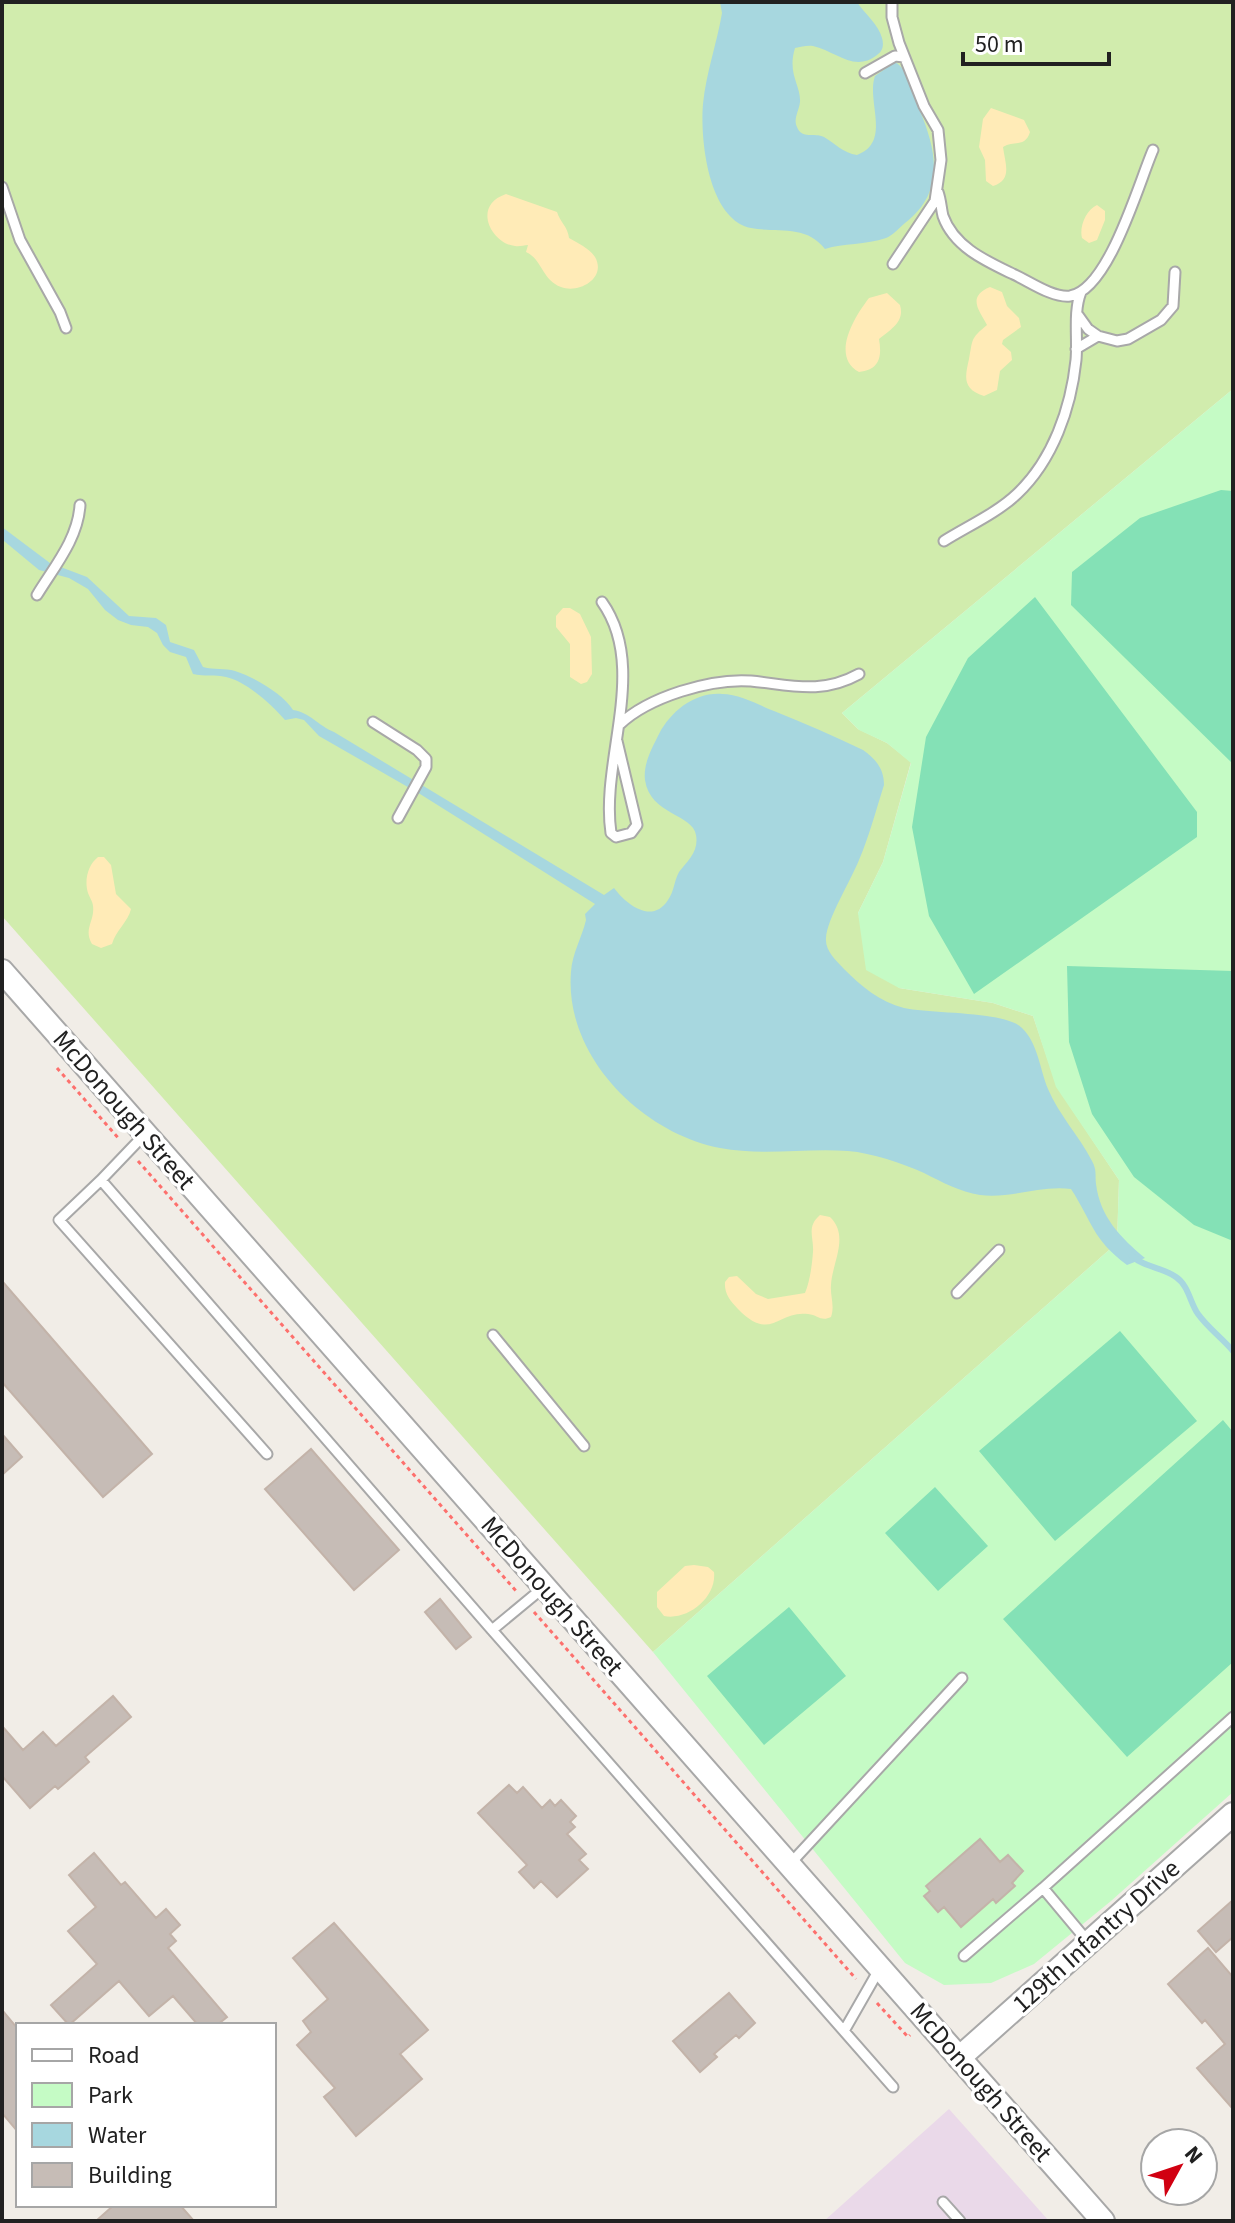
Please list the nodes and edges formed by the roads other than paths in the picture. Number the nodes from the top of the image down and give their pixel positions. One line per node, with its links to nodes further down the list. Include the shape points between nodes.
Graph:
1 (892, 2): 2 (lane)
2 (904, 57): 3 (lane, via 895,56); 6 (lane, via 938,130)
3 (865, 73)
4 (1153, 150): 9 (lane, via 1111,253)
5 (2, 187): 12 (lane, via 20,240)
6 (938, 192): 7 (lane); 10 (lane, via 944,218 965,247)
7 (893, 264)
8 (1175, 272): 13 (lane, via 1173,306 1161,320 1128,339)
9 (1081, 292): 10 (lane); 11 (lane)
10 (1061, 296): 11 (lane)
11 (1077, 317): 13 (lane); 14 (lane)
12 (66, 328)
13 (1098, 336): 14 (lane)
14 (1076, 349): 16 (lane, via 1069,398 1044,461 1017,494)
15 (80, 505): 17 (lane, via 78,525)
16 (944, 541)
17 (37, 595)
18 (602, 602): 21 (lane, via 621,651)
19 (859, 674): 21 (lane, via 826,686 729,681 691,689 637,711)
20 (373, 722): 23 (lane, via 427,763)
21 (619, 725): 22 (lane)
22 (617, 741): 22 (lane, via 607,805 616,837 637,825)
23 (398, 818)
24 (2, 971): 25 (street, McDonough Street)
25 (145, 1134): 26 (lane); 32 (street, McDonough Street)
26 (101, 1180): 31 (lane, via 59,1220); 33 (lane)
27 (999, 1250): 28 (lane)
28 (957, 1293)
29 (493, 1335): 30 (lane)
30 (584, 1446)
31 (267, 1454)
32 (544, 1587): 33 (lane); 37 (street, McDonough Street)
33 (492, 1630): 42 (lane)
34 (962, 1678): 37 (lane)
35 (1233, 1717): 38 (lane)
36 (1233, 1814): 39 (street, 129th Infantry Drive)
37 (789, 1865): 41 (street, McDonough Street)
38 (1043, 1888): 39 (lane); 40 (lane)
39 (1089, 1943): 43 (street, 129th Infantry Drive)
40 (964, 1956)
41 (880, 1968): 42 (lane); 43 (street, McDonough Street)
42 (844, 2031): 44 (lane)
43 (959, 2058): 47 (street, McDonough Street)
44 (893, 2087)
45 (943, 2202): 46 (lane)
46 (960, 2221)
47 (1103, 2221)

